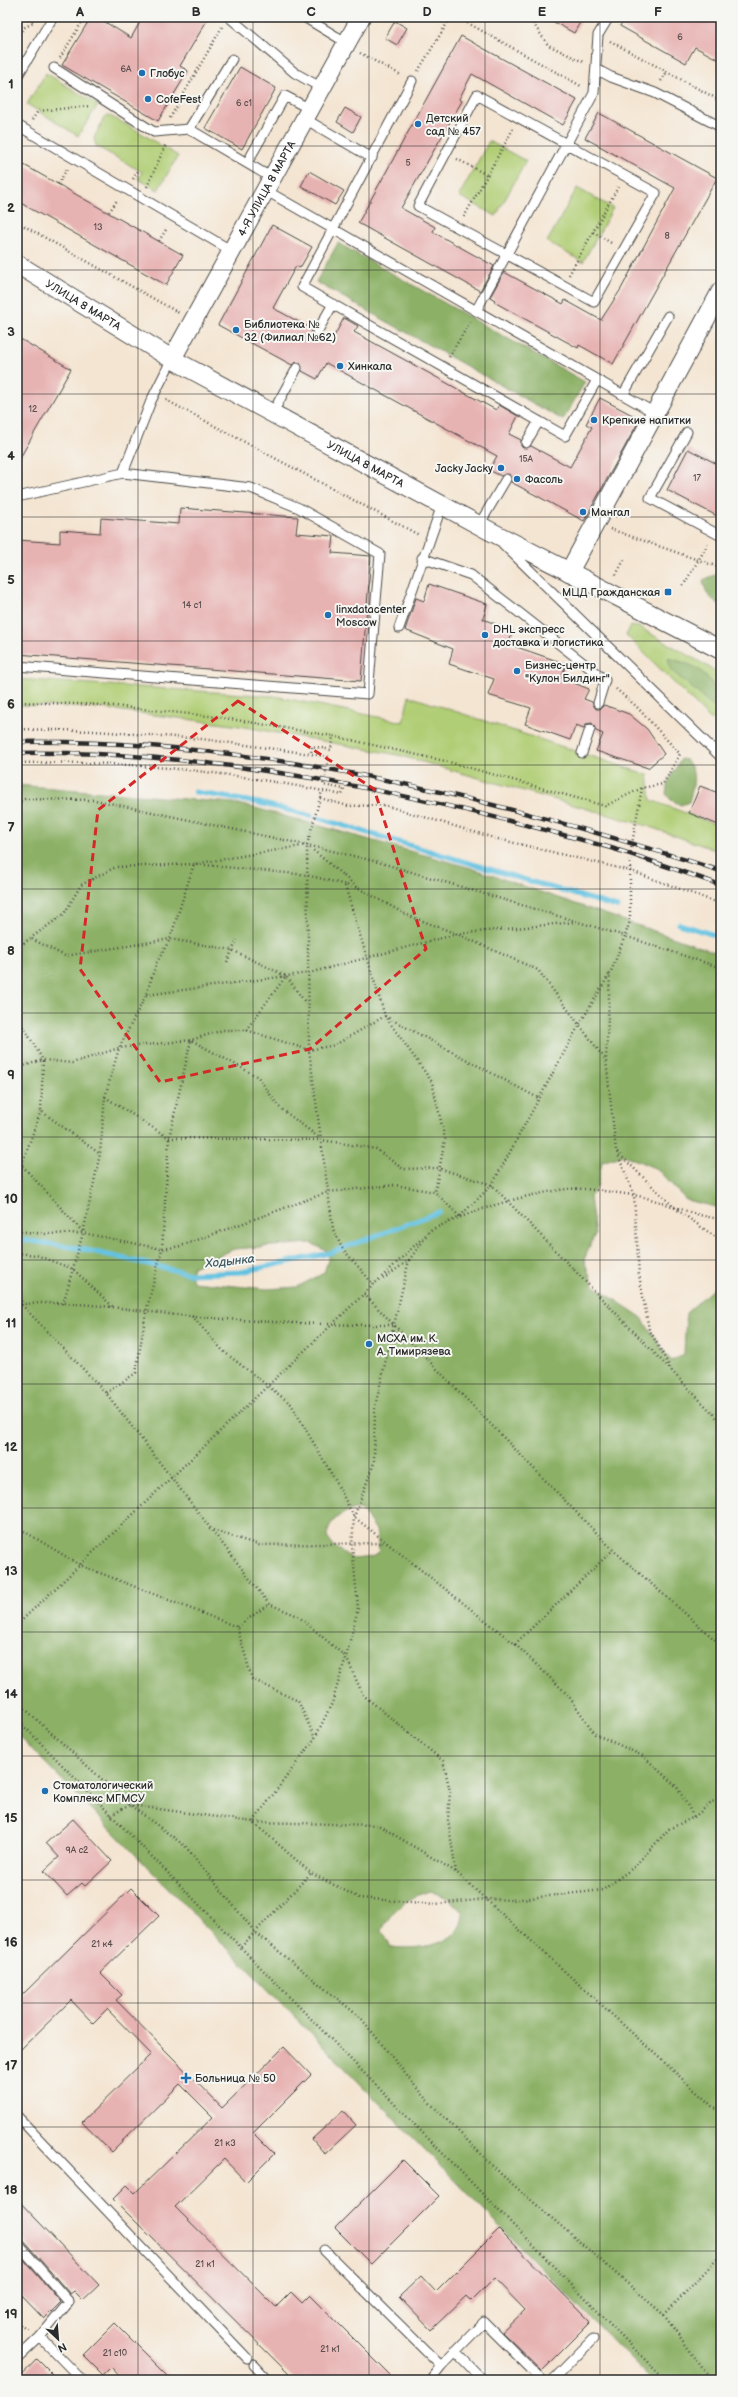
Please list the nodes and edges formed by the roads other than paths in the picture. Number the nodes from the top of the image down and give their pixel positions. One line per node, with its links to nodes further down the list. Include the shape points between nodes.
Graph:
1 (53, 17): 10 (lane)
2 (304, 17): 6 (lane)
3 (361, 17): 6 (street, 4-Я УЛИЦА 8 МАРТА)
4 (609, 17): 9 (lane, via 598,35)
5 (227, 20): 12 (lane, via 296,73)
6 (353, 48): 12 (street, 4-Я УЛИЦА 8 МАРТА)
7 (232, 59): 16 (lane)
8 (54, 68): 16 (lane, via 154,132)
9 (596, 68): 15 (lane, via 612,77 655,93); 17 (lane, via 594,93)
10 (17, 77)
11 (412, 81): 18 (lane)
12 (322, 88): 13 (street, 4-Я УЛИЦА 8 МАРТА)
13 (307, 114): 18 (lane); 19 (lane, via 285,96); 20 (street, 4-Я УЛИЦА 8 МАРТА)
14 (17, 124): 22 (lane)
15 (721, 127)
16 (189, 130): 19 (lane)
17 (567, 144): 23 (lane); 23 (lane, via 656,193 594,302); 23 (lane, via 477,95 446,152 418,206)
18 (372, 158): 21 (lane)
19 (247, 163): 20 (lane)
20 (268, 184): 21 (lane); 22 (street, 4-Я УЛИЦА 8 МАРТА)
21 (334, 230): 26 (lane, via 302,287); 27 (lane)
22 (232, 251): 30 (street, 4-Я УЛИЦА 8 МАРТА)
23 (507, 255): 27 (lane)
24 (17, 264): 30 (street, УЛИЦА 8 МАРТА)
25 (721, 291): 34 (street)
26 (333, 304): 29 (lane); 36 (lane)
27 (476, 311): 32 (lane)
28 (668, 316): 33 (lane)
29 (317, 332)
30 (172, 359): 35 (street, УЛИЦА 8 МАРТА); 39 (lane)
31 (297, 368): 35 (lane)
32 (597, 380): 33 (lane); 36 (lane, via 565,436)
33 (623, 395): 34 (lane)
34 (655, 413): 46 (street)
35 (272, 414): 42 (street, УЛИЦА 8 МАРТА)
36 (539, 421): 38 (lane)
37 (687, 432): 44 (lane, via 650,498)
38 (526, 443)
39 (123, 473): 41 (lane); 49 (lane, via 251,488 299,508 380,554 368,694)
40 (506, 478): 43 (lane)
41 (17, 497)
42 (442, 505): 43 (street, УЛИЦА 8 МАРТА); 45 (lane)
43 (483, 527): 46 (street, УЛИЦА 8 МАРТА); 53 (lane)
44 (721, 536)
45 (422, 558): 47 (lane); 50 (lane, via 470,575 606,680)
46 (569, 572): 48 (street, УЛИЦА 8 МАРТА)
47 (399, 628)
48 (721, 650)
49 (17, 666)
50 (598, 704)
51 (590, 730): 52 (lane)
52 (582, 753)
53 (721, 757)
54 (17, 2116): 60 (lane)
55 (18, 2244): 57 (lane, via 69,2302)
56 (324, 2250): 63 (lane)
57 (40, 2337): 61 (lane); 64 (lane)
58 (593, 2339): 69 (lane)
59 (455, 2351): 63 (lane); 67 (lane); 68 (lane, via 484,2322)
60 (247, 2358)
61 (17, 2359)
62 (254, 2365): 65 (lane)
63 (441, 2366): 66 (lane)
64 (82, 2380)
65 (268, 2380)
66 (430, 2380)
67 (483, 2380)
68 (542, 2380)
69 (553, 2380)

